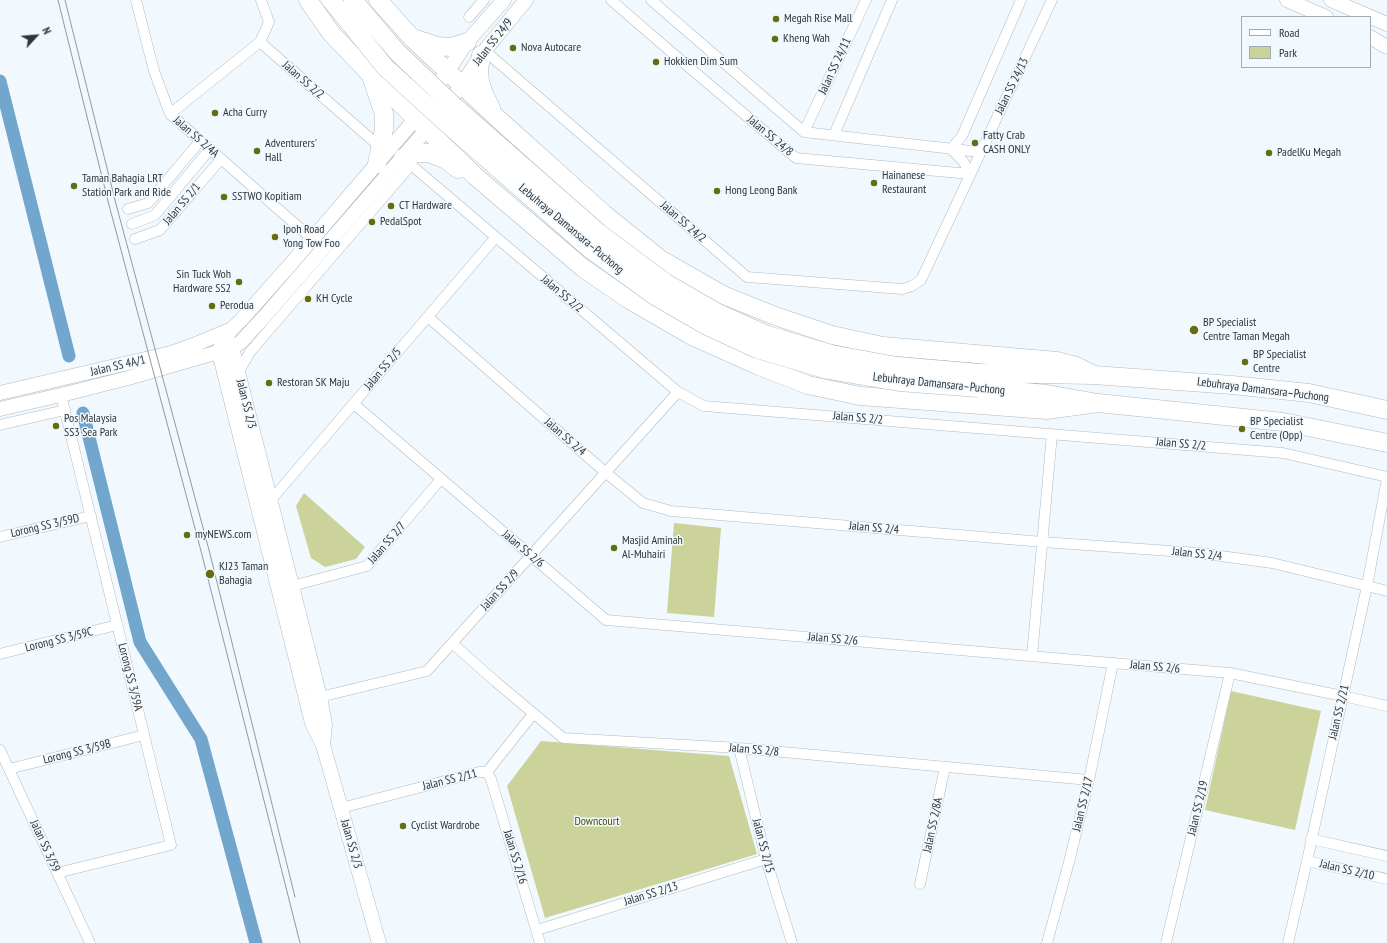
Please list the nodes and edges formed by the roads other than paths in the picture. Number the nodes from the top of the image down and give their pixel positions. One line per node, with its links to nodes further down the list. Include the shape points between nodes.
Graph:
1 (136, 0): 32 (street, Jalan SS 2/4A, via 154,71)
2 (261, 0): 25 (street, via 269,22)
3 (308, 0): 30 (highway, via 331,33)
4 (332, 0): 58 (highway, Lebuhraya Damansara–Puchong, bridge, via 385,67 590,248 655,296 705,325 757,349 828,370 899,382)
5 (353, 0): 58 (highway, Lebuhraya Damansara–Puchong, bridge, via 398,53 453,105 599,233 666,283 718,313 767,335 831,354)
6 (378, 0): 23 (highway)
7 (484, 0): 20 (street)
8 (504, 0): 26 (main road, Jalan SS 24/9)
9 (526, 0): 28 (main road, Jalan SS 24/9)
10 (611, 0): 44 (street, Jalan SS 24/8, via 796,158)
11 (651, 0): 35 (street, Jalan SS 24/8)
12 (866, 0): 35 (street, Jalan SS 24/11)
13 (892, 0): 36 (street)
14 (1022, 0): 39 (street, via 962,136)
15 (1052, 0): 40 (street, Jalan SS 24/13)
16 (1288, 0): 18 (main road)
17 (1332, 0): 19 (main road)
18 (1324, 16)
19 (1369, 16)
20 (469, 17)
21 (1371, 17): 22 (main road)
22 (1387, 24)
23 (412, 38): 26 (highway, via 437,46 451,47); 29 (highway); 30 (highway, via 409,51 401,63 390,71)
24 (1371, 39): 27 (main road)
25 (260, 42): 32 (street); 41 (street, Jalan SS 2/2)
26 (467, 42): 29 (main road, Jalan SS 24/9)
27 (1387, 47)
28 (483, 53): 31 (main road, Jalan SS 24/9); 33 (highway, via 479,71 480,81); 51 (street, Jalan SS 24/2, via 747,277 902,289)
29 (448, 70): 31 (highway); 34 (main road, Jalan SS 24/9)
30 (370, 74): 34 (highway); 41 (highway, via 384,114)
31 (462, 85): 33 (highway); 34 (main road, Jalan SS 24/9)
32 (170, 114): 37 (street, Jalan SS 2/4A)
33 (495, 116): 45 (highway, via 488,116 476,122 465,138 465,157); 57 (highway, via 604,214 660,260 723,295 832,335 883,346 1057,361 1076,366)
34 (422, 123): 41 (main road); 43 (main road); 45 (highway)
35 (804, 132): 36 (street, Jalan SS 24/8)
36 (834, 135): 39 (street, Jalan SS 24/8)
37 (200, 141): 38 (street, Jalan SS 2/4A); 46 (street, via 148,203)
38 (210, 149): 42 (street, Jalan SS 2/4A); 47 (street, Jalan SS 2/1, via 155,215)
39 (951, 149): 40 (street, Jalan SS 24/8); 44 (street)
40 (980, 152): 44 (street, Jalan SS 24/13)
41 (379, 155): 48 (main road)
42 (221, 159): 48 (street, Jalan SS 2/4A); 50 (street, Jalan SS 2/1, via 160,230)
43 (408, 161): 45 (highway, via 416,152 429,153 446,160 462,172); 49 (street, Jalan SS 2/2); 55 (main road, via 241,342); 56 (street, via 250,352)
44 (970, 174): 51 (street, Jalan SS 24/13)
45 (475, 176): 62 (highway, via 583,268 628,299 692,336 808,385 860,396 1047,410)
46 (128, 209)
47 (132, 224)
48 (312, 238): 53 (main road)
49 (495, 238): 52 (street, Jalan SS 2/5); 59 (street, Jalan SS 2/2)
50 (135, 239)
51 (922, 280)
52 (428, 317): 63 (street, Jalan SS 2/5); 70 (street, Jalan SS 2/4)
53 (232, 328): 54 (main road, Jalan SS 4A/1); 55 (main road)
54 (196, 344): 55 (main road); 60 (main road, Jalan SS 4A/1, via 171,353)
55 (224, 347): 56 (main road, Jalan SS 2/3); 61 (main road, Jalan SS 4A/1, via 128,378); 92 (main road, Jalan SS 2/3, via 312,723)
56 (238, 373): 73 (main road, Jalan SS 2/3)
57 (1094, 375): 58 (highway, Lebuhraya Damansara–Puchong); 66 (highway, Lebuhraya Damansara–Puchong, via 1309,393)
58 (978, 381): 62 (highway, Lebuhraya Damansara–Puchong)
59 (678, 392): 68 (street, Jalan SS 2/2, via 704,406); 70 (street, Jalan SS 2/9)
60 (0, 393)
61 (61, 396): 64 (main road, Jalan SS 4A/1); 65 (street, Lorong SS 3/59A)
62 (1098, 403): 69 (highway, Lebuhraya Damansara–Puchong, via 1282,422)
63 (354, 404): 72 (street, Jalan SS 2/6); 73 (street, Jalan SS 2/5)
64 (0, 409)
65 (65, 410): 67 (street); 74 (street, Lorong SS 3/59A)
66 (1387, 410)
67 (0, 425)
68 (1052, 434): 71 (street, Jalan SS 2/2, via 1283,453); 76 (street)
69 (1387, 443)
70 (606, 472): 76 (street, Jalan SS 2/4, via 643,503 671,511); 77 (street, Jalan SS 2/9)
71 (1387, 478): 79 (street, Jalan SS 2/21)
72 (441, 479): 77 (street, Jalan SS 2/6); 78 (street, Jalan SS 2/7, via 367,566)
73 (271, 500): 78 (main road, Jalan SS 2/3)
74 (91, 516): 75 (street, Lorong SS 3/59D); 81 (street, Lorong SS 3/59A)
75 (0, 537)
76 (1043, 542): 79 (street, Jalan SS 2/4, via 1199,554 1272,563); 84 (street)
77 (531, 556): 82 (street, Jalan SS 2/9); 84 (street, Jalan SS 2/6, via 606,620)
78 (292, 586): 88 (main road, Jalan SS 2/3)
79 (1367, 586): 80 (street, Jalan SS 2/4); 87 (street, Jalan SS 2/21)
80 (1387, 591)
81 (117, 625): 83 (street, Lorong SS 3/59C); 91 (street, Lorong SS 3/59A)
82 (452, 643): 88 (street, Jalan SS 2/9, via 427,671); 90 (street, Jalan SS 2/8)
83 (0, 654)
84 (1032, 656): 85 (street, Jalan SS 2/6)
85 (1113, 663): 86 (street, Jalan SS 2/6); 98 (street, Jalan SS 2/17)
86 (1230, 673): 87 (street, Jalan SS 2/6); 113 (street, Jalan SS 2/19)
87 (1343, 696): 89 (street, Jalan SS 2/6); 100 (street, Jalan SS 2/21)
88 (320, 697): 92 (main road, Jalan SS 2/3, via 325,725)
89 (1387, 706)
90 (533, 714): 93 (street, Jalan SS 2/8, via 563,738); 97 (street, Jalan SS 2/11)
91 (144, 735): 96 (street, Lorong SS 3/59B); 104 (street, Lorong SS 3/59A, via 171,845)
92 (323, 745): 99 (main road, Jalan SS 2/3)
93 (739, 748): 95 (street, Jalan SS 2/8); 102 (street, Jalan SS 2/15)
94 (0, 750): 96 (street, Jalan SS 3/59)
95 (945, 767): 98 (street, Jalan SS 2/8); 106 (street, Jalan SS 2/8A)
96 (9, 769): 104 (street, Jalan SS 3/59)
97 (487, 772): 99 (street, Jalan SS 2/11, via 478,772); 107 (street, Jalan SS 2/16)
98 (1089, 780): 112 (street, Jalan SS 2/17)
99 (341, 808): 109 (main road, Jalan SS 2/3)
100 (1311, 839): 101 (street, Jalan SS 2/10); 103 (street, Jalan SS 2/21)
101 (1387, 856)
102 (766, 858): 107 (street, Jalan SS 2/13); 111 (street, Jalan SS 2/15)
103 (1307, 861): 105 (street, Jalan SS 2/10); 114 (street, Jalan SS 2/21)
104 (58, 873): 108 (street, Jalan SS 3/59)
105 (1387, 879)
106 (920, 884)
107 (537, 930): 110 (street, Jalan SS 2/16)
108 (90, 943)
109 (379, 943)
110 (540, 943)
111 (792, 943)
112 (1047, 943)
113 (1166, 943)
114 (1288, 943)

